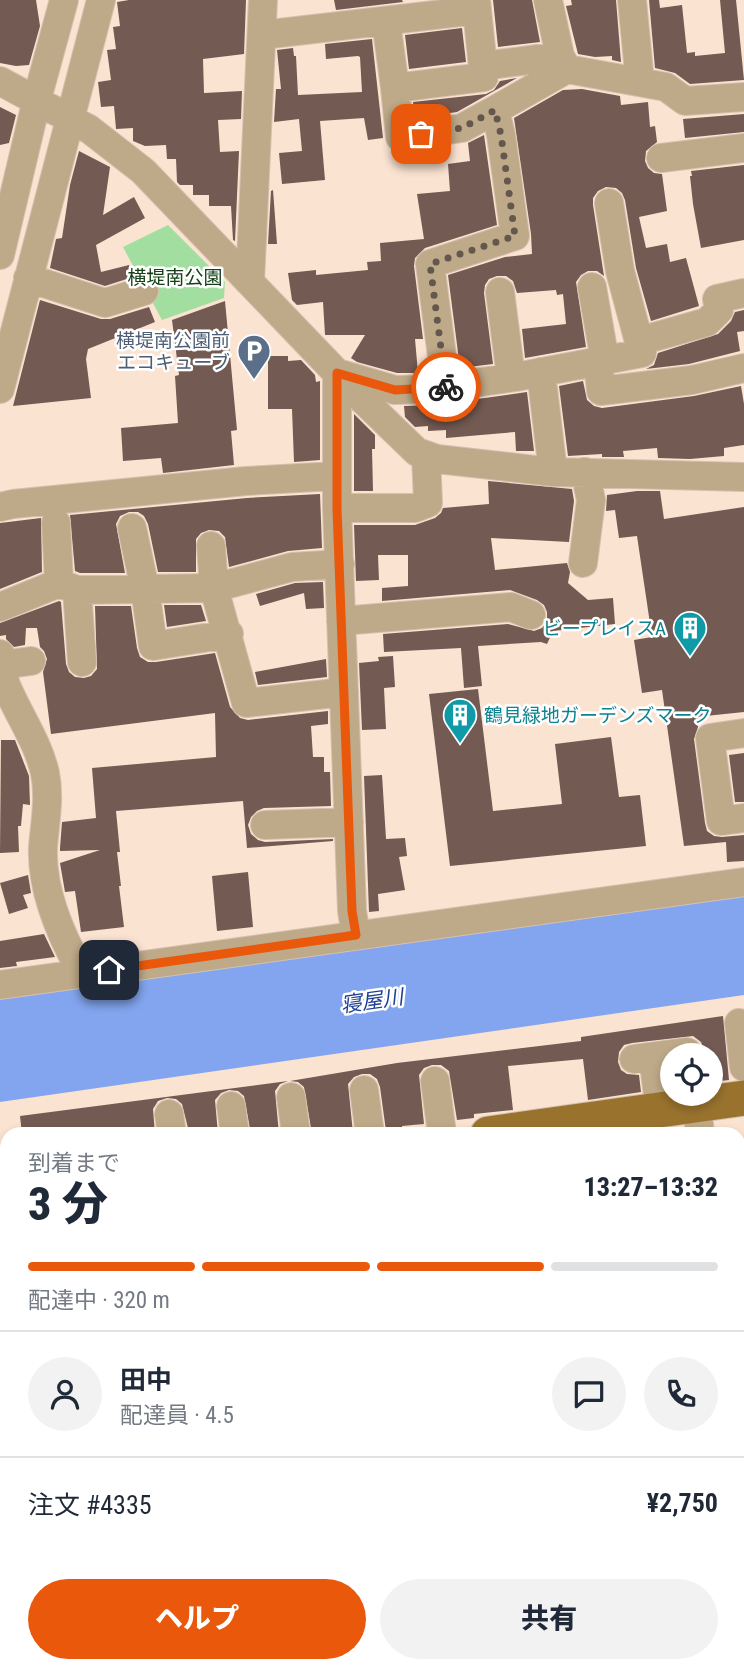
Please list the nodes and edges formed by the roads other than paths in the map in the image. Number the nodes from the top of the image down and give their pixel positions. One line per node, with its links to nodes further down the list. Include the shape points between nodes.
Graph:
1 (64, 0): 15 (street)
2 (101, 0): 17 (street)
3 (263, 0): 8 (street)
4 (548, 0): 9 (street)
5 (632, 0): 12 (street)
6 (477, 5): 7 (street); 10 (street)
7 (386, 21): 8 (street); 13 (street)
8 (262, 35): 23 (street)
9 (563, 62): 10 (street); 12 (street); 16 (street)
10 (483, 66): 13 (street, via 484,77)
11 (0, 81): 15 (street)
12 (640, 82): 14 (street, via 666,87 685,101)
13 (395, 88): 16 (street, via 400,137 462,128)
14 (744, 97)
15 (37, 99): 17 (street); 21 (street)
16 (495, 110): 34 (street, via 515,236 430,264)
17 (70, 117): 22 (street); 23 (street, via 143,170)
18 (744, 148): 19 (street)
19 (661, 158)
20 (609, 203): 28 (street, via 620,271)
21 (0, 255)
22 (28, 278): 25 (street, via 105,303); 35 (street)
23 (250, 282): 32 (street)
24 (592, 287): 29 (street)
25 (144, 290)
26 (500, 292): 33 (street)
27 (744, 293): 28 (street, via 717,299 719,310 707,322)
28 (640, 341): 29 (street, via 642,353)
29 (601, 362): 30 (street, via 601,391 692,380); 31 (street)
30 (744, 368)
31 (541, 372): 33 (street); 37 (street)
32 (337, 373): 34 (street, via 395,390); 36 (street, via 417,452); 39 (street)
33 (511, 377): 34 (street)
34 (446, 387)
35 (0, 389)
36 (426, 455): 37 (street); 42 (street, via 428,503 415,508)
37 (553, 472): 38 (street)
38 (585, 472): 40 (street); 46 (street, via 591,500)
39 (337, 476): 41 (street); 42 (street)
40 (744, 477)
41 (0, 507)
42 (337, 508): 47 (street)
43 (56, 523): 48 (street)
44 (132, 528): 50 (street)
45 (211, 546): 49 (street)
46 (583, 563)
47 (340, 564): 49 (street, via 292,567); 53 (street)
48 (68, 587): 50 (street); 52 (street); 57 (street)
49 (214, 588): 50 (street); 54 (street)
50 (145, 589): 54 (street, via 153,646)
51 (521, 604): 53 (street)
52 (0, 607)
53 (341, 621): 58 (street)
54 (229, 634): 58 (street, via 246,703)
55 (1, 659): 56 (street); 59 (street)
56 (31, 662)
57 (82, 663)
58 (345, 692): 62 (street)
59 (10, 715): 66 (street, via 39,754 45,774 44,873 55,914)
60 (744, 733): 61 (street, via 710,738 721,821)
61 (744, 818)
62 (349, 822): 63 (street); 65 (street)
63 (265, 825)
64 (744, 882): 65 (street)
65 (356, 935): 66 (street)
66 (82, 973): 67 (street)
67 (0, 985)
68 (739, 1023): 70 (street)
69 (660, 1056): 75 (street, via 643,1058)
70 (744, 1068)
71 (435, 1081): 79 (street)
72 (364, 1090): 78 (street)
73 (291, 1097): 77 (street)
74 (744, 1098): 76 (main road)
75 (660, 1110): 76 (main road); 80 (main road)
76 (698, 1119)
77 (295, 1127)
78 (369, 1127)
79 (441, 1127)
80 (566, 1127)

